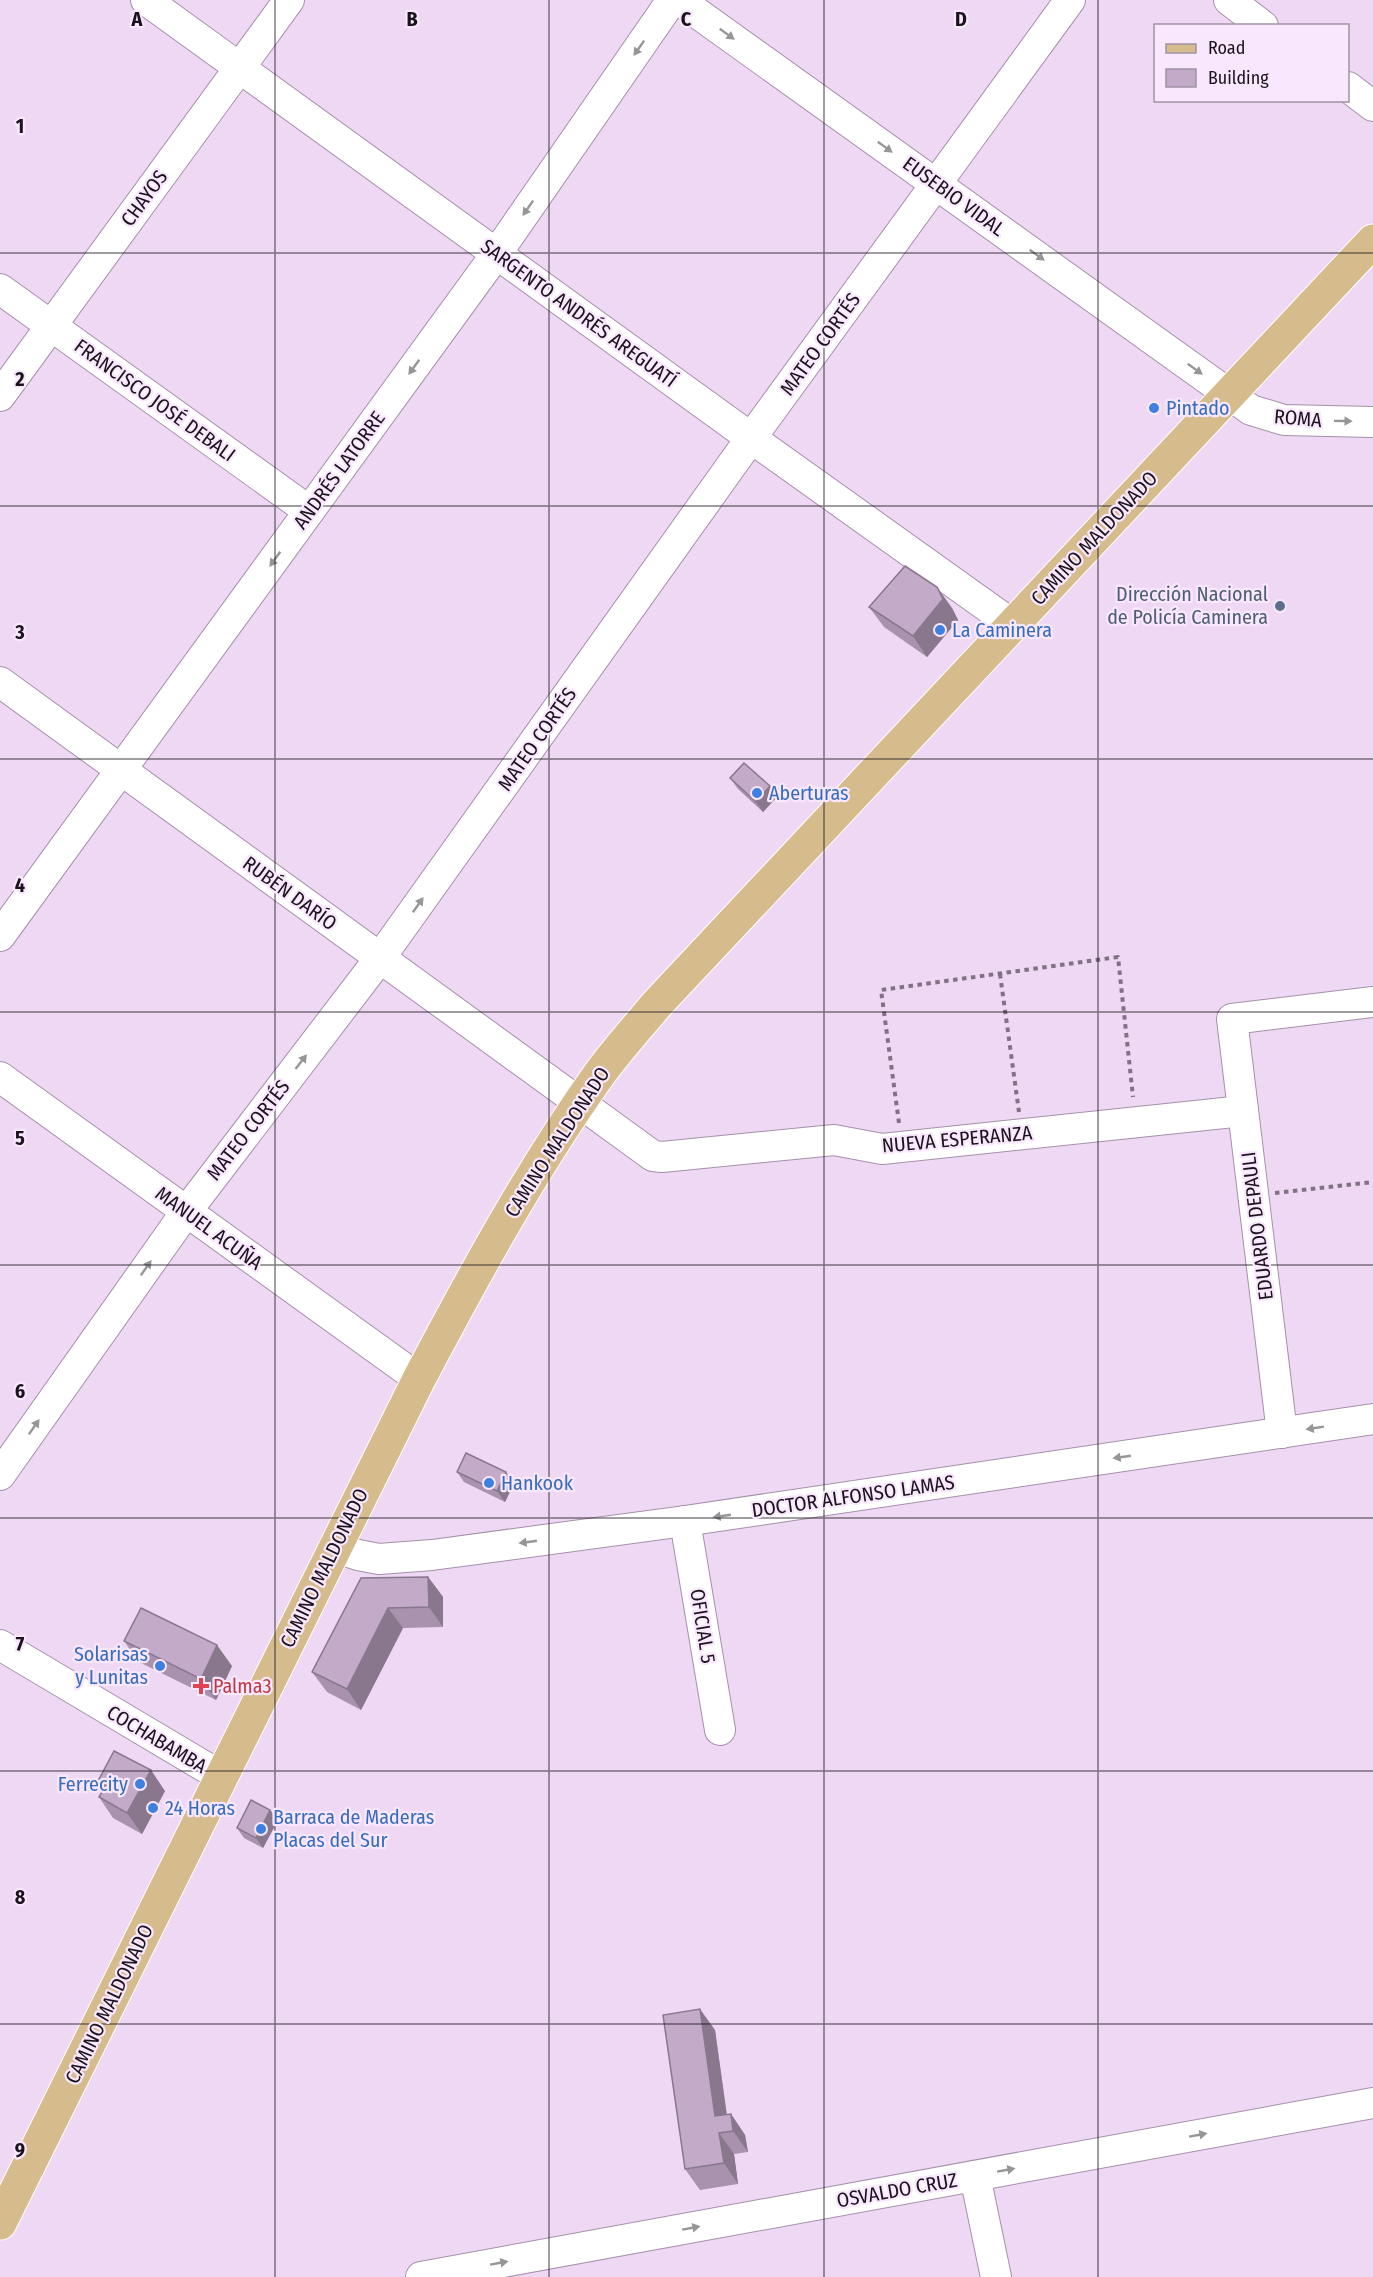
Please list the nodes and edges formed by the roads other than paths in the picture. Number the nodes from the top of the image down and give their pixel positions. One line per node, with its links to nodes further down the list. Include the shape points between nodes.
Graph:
1 (146, 0): 8 (street, SARGENTO ANDRÉS AREGUATÍ)
2 (289, 0): 8 (street, CHAYOS)
3 (672, 0): 13 (street, ANDRÉS LATORRE, one-way to 13)
4 (679, 0): 11 (street, EUSEBIO VIDAL, one-way to 11)
5 (1070, 0): 11 (street, MATEO CORTÉS)
6 (1229, 0): 7 (street)
7 (1260, 24)
8 (240, 68): 13 (street, SARGENTO ANDRÉS AREGUATÍ); 15 (street, CHAYOS)
9 (1349, 88): 10 (street)
10 (1373, 106)
11 (938, 185): 16 (street, EUSEBIO VIDAL, one-way to 16); 19 (street, MATEO CORTÉS)
12 (1373, 241): 16 (main road, CAMINO MALDONADO)
13 (497, 253): 19 (street, SARGENTO ANDRÉS AREGUATÍ); 20 (street, ANDRÉS LATORRE, one-way to 20)
14 (0, 289): 15 (street, FRANCISCO JOSÉ DEBALI)
15 (51, 326): 17 (street, CHAYOS); 20 (street, FRANCISCO JOSÉ DEBALI)
16 (1229, 393): 18 (street, ROMA, one-way to 18, via 1251,410 1284,420); 21 (main road, CAMINO MALDONADO)
17 (0, 396)
18 (1373, 422)
19 (751, 438): 21 (street, SARGENTO ANDRÉS AREGUATÍ); 25 (street, MATEO CORTÉS, one-way to 19)
20 (309, 511): 23 (street, ANDRÉS LATORRE, one-way to 23)
21 (1013, 625): 28 (main road, CAMINO MALDONADO, via 656,1005)
22 (0, 682): 23 (street, RUBÉN DARÍO)
23 (121, 769): 24 (street, ANDRÉS LATORRE); 25 (street, RUBÉN DARÍO)
24 (0, 936)
25 (380, 958): 28 (street, RUBÉN DARÍO); 30 (street, MATEO CORTÉS, one-way to 25)
26 (1373, 1002): 29 (street, EDUARDO DEPAULI, via 1232,1020)
27 (0, 1077): 30 (street, MANUEL ACUÑA)
28 (581, 1101): 29 (street, NUEVA ESPERANZA, via 644,1151 662,1157 834,1140 882,1149); 31 (main road, CAMINO MALDONADO, via 492,1243)
29 (1243, 1111): 33 (street, EDUARDO DEPAULI)
30 (186, 1212): 31 (street, MANUEL ACUÑA); 34 (street, MATEO CORTÉS, one-way to 30)
31 (419, 1379): 36 (main road, CAMINO MALDONADO)
32 (1373, 1419): 33 (street, DOCTOR ALFONSO LAMAS, one-way to 33)
33 (1282, 1433): 35 (street, DOCTOR ALFONSO LAMAS, one-way to 35)
34 (0, 1475)
35 (685, 1521): 36 (street, DOCTOR ALFONSO LAMAS, one-way to 36, via 379,1559); 38 (street, OFICIAL 5)
36 (334, 1547): 39 (main road, CAMINO MALDONADO)
37 (0, 1645): 39 (street, COCHABAMBA)
38 (720, 1730)
39 (222, 1777): 42 (main road, CAMINO MALDONADO)
40 (1373, 2103): 41 (street, OSVALDO CRUZ, one-way to 40)
41 (975, 2176): 43 (street, OSVALDO CRUZ, one-way to 41); 44 (street)
42 (0, 2223)
43 (421, 2277)
44 (996, 2277)

